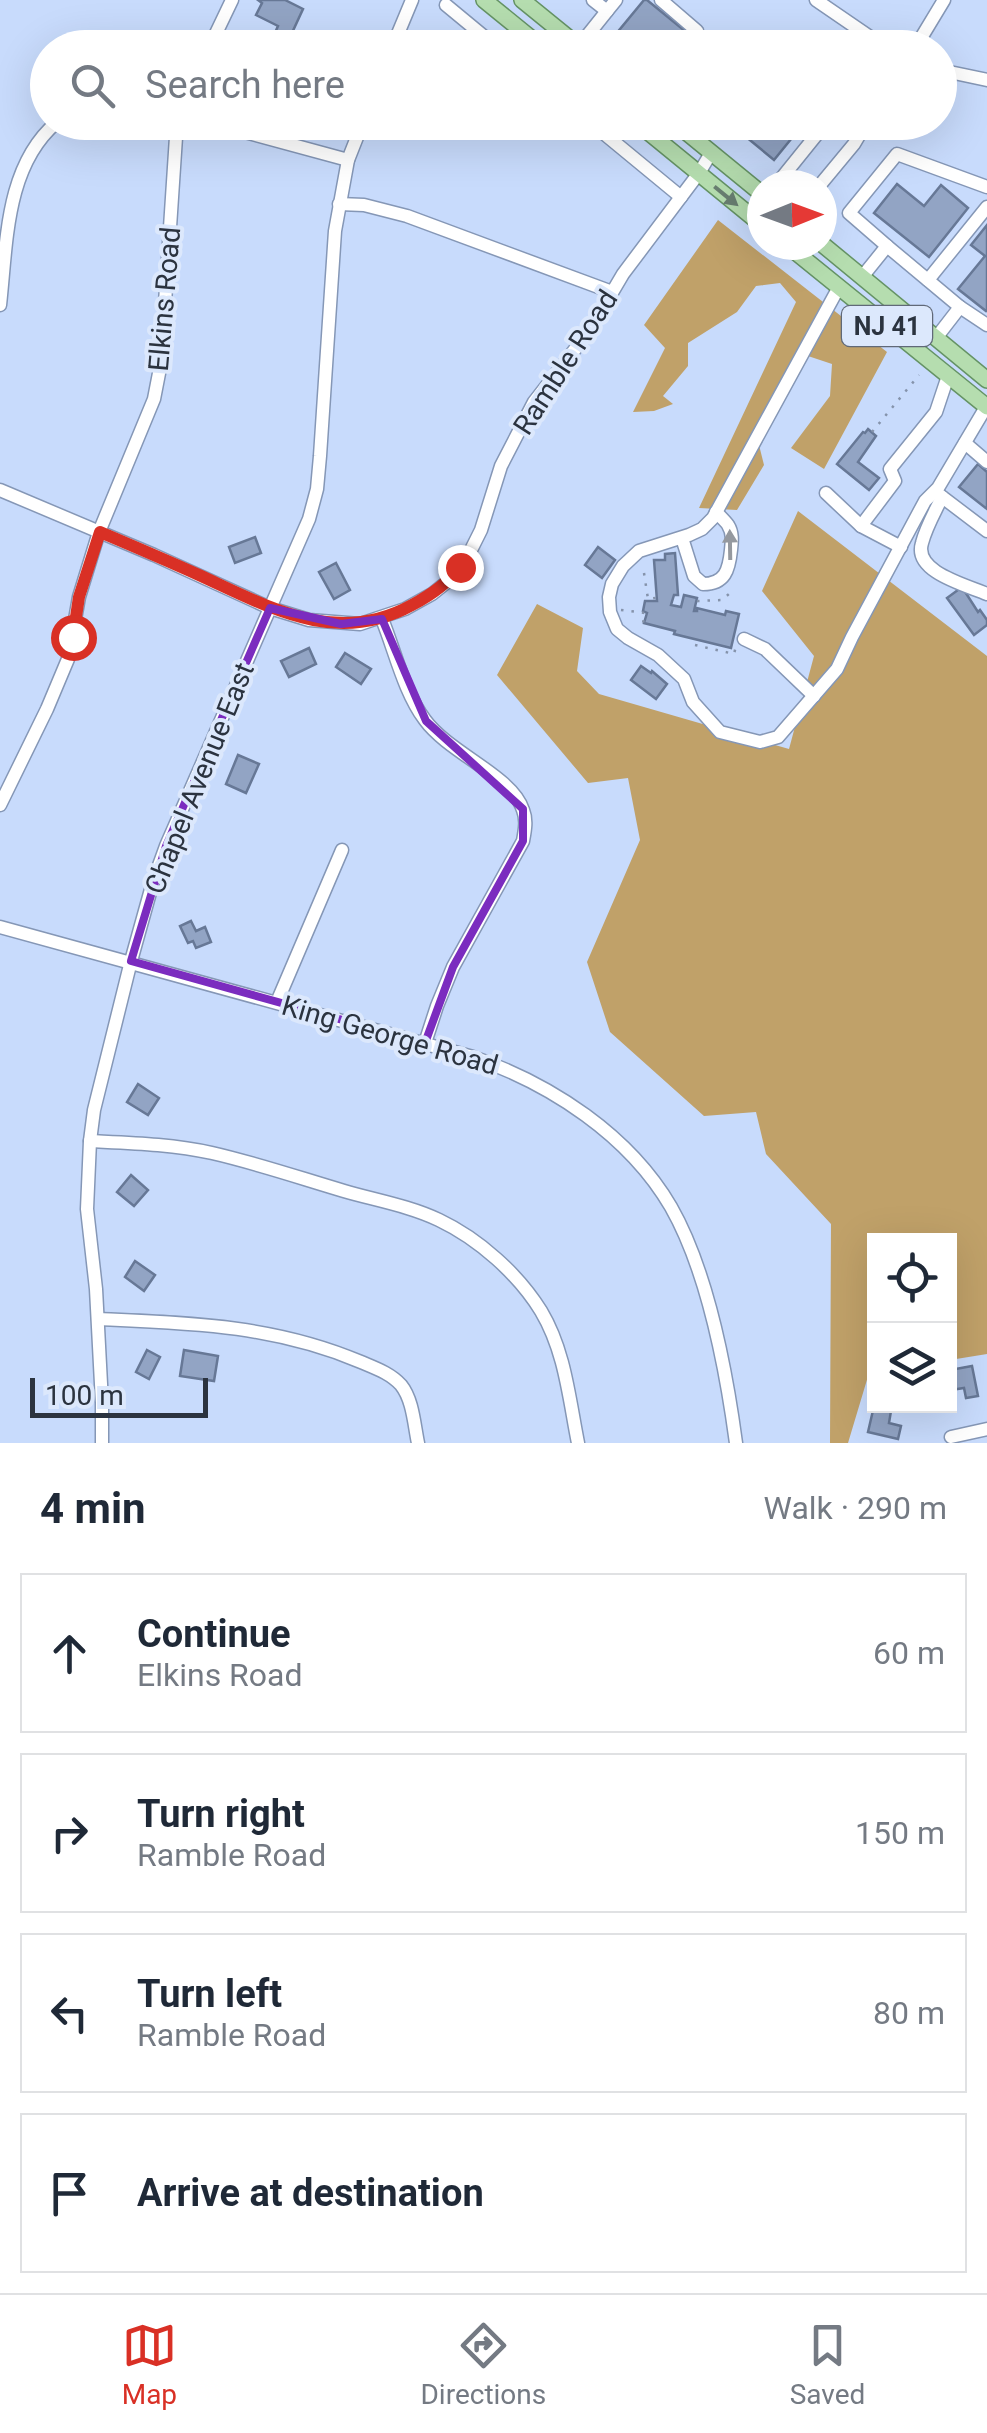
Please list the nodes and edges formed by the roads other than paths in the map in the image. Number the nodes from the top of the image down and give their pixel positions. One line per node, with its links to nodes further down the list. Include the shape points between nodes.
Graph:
1 (232, 0): 13 (street)
2 (412, 0): 14 (street)
3 (462, 0): 12 (street)
4 (484, 0): 16 (main road)
5 (522, 0): 17 (main road)
6 (592, 0): 11 (street)
7 (661, 0): 19 (street)
8 (816, 0): 20 (street)
9 (944, 0): 21 (street)
10 (446, 5): 12 (street)
11 (612, 6): 18 (street)
12 (464, 20): 15 (street)
13 (218, 30)
14 (400, 30)
15 (474, 30)
16 (521, 30)
17 (559, 30)
18 (593, 30)
19 (696, 30)
20 (860, 30)
21 (926, 30)
22 (957, 74): 23 (street)
23 (987, 80)
24 (40, 140): 51 (street, via 17,185)
25 (176, 140): 66 (street, Elkins Road, via 161,363 154,399)
26 (274, 140): 34 (street)
27 (356, 140): 34 (street, Chapel Avenue East)
28 (612, 140): 40 (street)
29 (658, 140): 37 (main road)
30 (695, 140): 33 (main road)
31 (812, 140): 35 (street)
32 (856, 140): 36 (street)
33 (711, 153): 37 (street, Ramble Road); 38 (main road)
34 (348, 160): 41 (street, Chapel Avenue East)
35 (788, 170)
36 (832, 170)
37 (699, 174): 40 (street, Ramble Road); 43 (main road, one-way to 43)
38 (747, 182)
39 (987, 187): 44 (street, via 897,154 849,214)
40 (681, 197): 50 (street, Ramble Road)
41 (339, 204): 50 (street, via 406,216); 70 (street, Chapel Avenue East, via 318,488)
42 (987, 207): 48 (street)
43 (747, 213)
44 (886, 246): 47 (street); 48 (street)
45 (837, 256): 47 (main road, NJ 41)
46 (805, 260): 49 (main road, NJ 41)
47 (862, 277): 54 (main road, NJ 41)
48 (928, 280): 52 (street)
49 (838, 287): 55 (main road, NJ 41); 63 (street)
50 (612, 292): 71 (street, Ramble Road, via 517,432 468,558 432,594)
51 (0, 305)
52 (960, 306): 53 (street); 54 (street)
53 (987, 325)
54 (936, 338): 56 (main road, NJ 41)
55 (948, 376): 57 (main road, NJ 41); 64 (street, via 936,412 890,469 895,482)
56 (987, 380)
57 (987, 407): 58 (street)
58 (965, 443): 59 (street); 62 (street)
59 (987, 462)
60 (0, 490): 66 (street, Ramble Road)
61 (826, 494): 64 (street)
62 (938, 494): 65 (street); 68 (street, via 926,501); 69 (street, via 921,557 929,568)
63 (716, 512): 67 (street); 67 (street, one-way to 63, via 694,576 703,584 720,580 730,564 732,538)
64 (861, 526): 68 (street)
65 (987, 531)
66 (100, 532): 70 (street, Ramble Road); 74 (street, Elkins Road, via 68,659)
67 (682, 538): 73 (street, via 639,551 623,566 608,596 617,629 684,679 720,732 760,742 778,736)
68 (901, 547): 73 (street, via 837,669)
69 (987, 594)
70 (270, 608): 71 (street, Ramble Road, via 341,624); 77 (street, Chapel Avenue East, via 166,846)
71 (382, 618): 79 (street, via 426,721 448,746 514,793 526,826 453,967)
72 (741, 639): 73 (street, via 765,649)
73 (814, 696)
74 (0, 804)
75 (342, 850): 78 (street)
76 (0, 927): 77 (street, King George Road)
77 (131, 961): 78 (street, King George Road); 80 (street, Chapel Avenue East)
78 (277, 1002): 79 (street, King George Road)
79 (425, 1043): 87 (street, King George Road, via 538,1084 596,1124 652,1178 702,1284)
80 (90, 1141): 81 (street, Chapel Avenue East, via 87,1209); 86 (street, via 212,1153 410,1210 462,1234 514,1276 541,1312 562,1363)
81 (98, 1319): 84 (street, Chapel Avenue East); 85 (street, via 260,1330 336,1352 400,1384)
82 (987, 1430): 83 (street)
83 (951, 1437)
84 (102, 1443)
85 (418, 1443)
86 (578, 1443)
87 (736, 1443)

